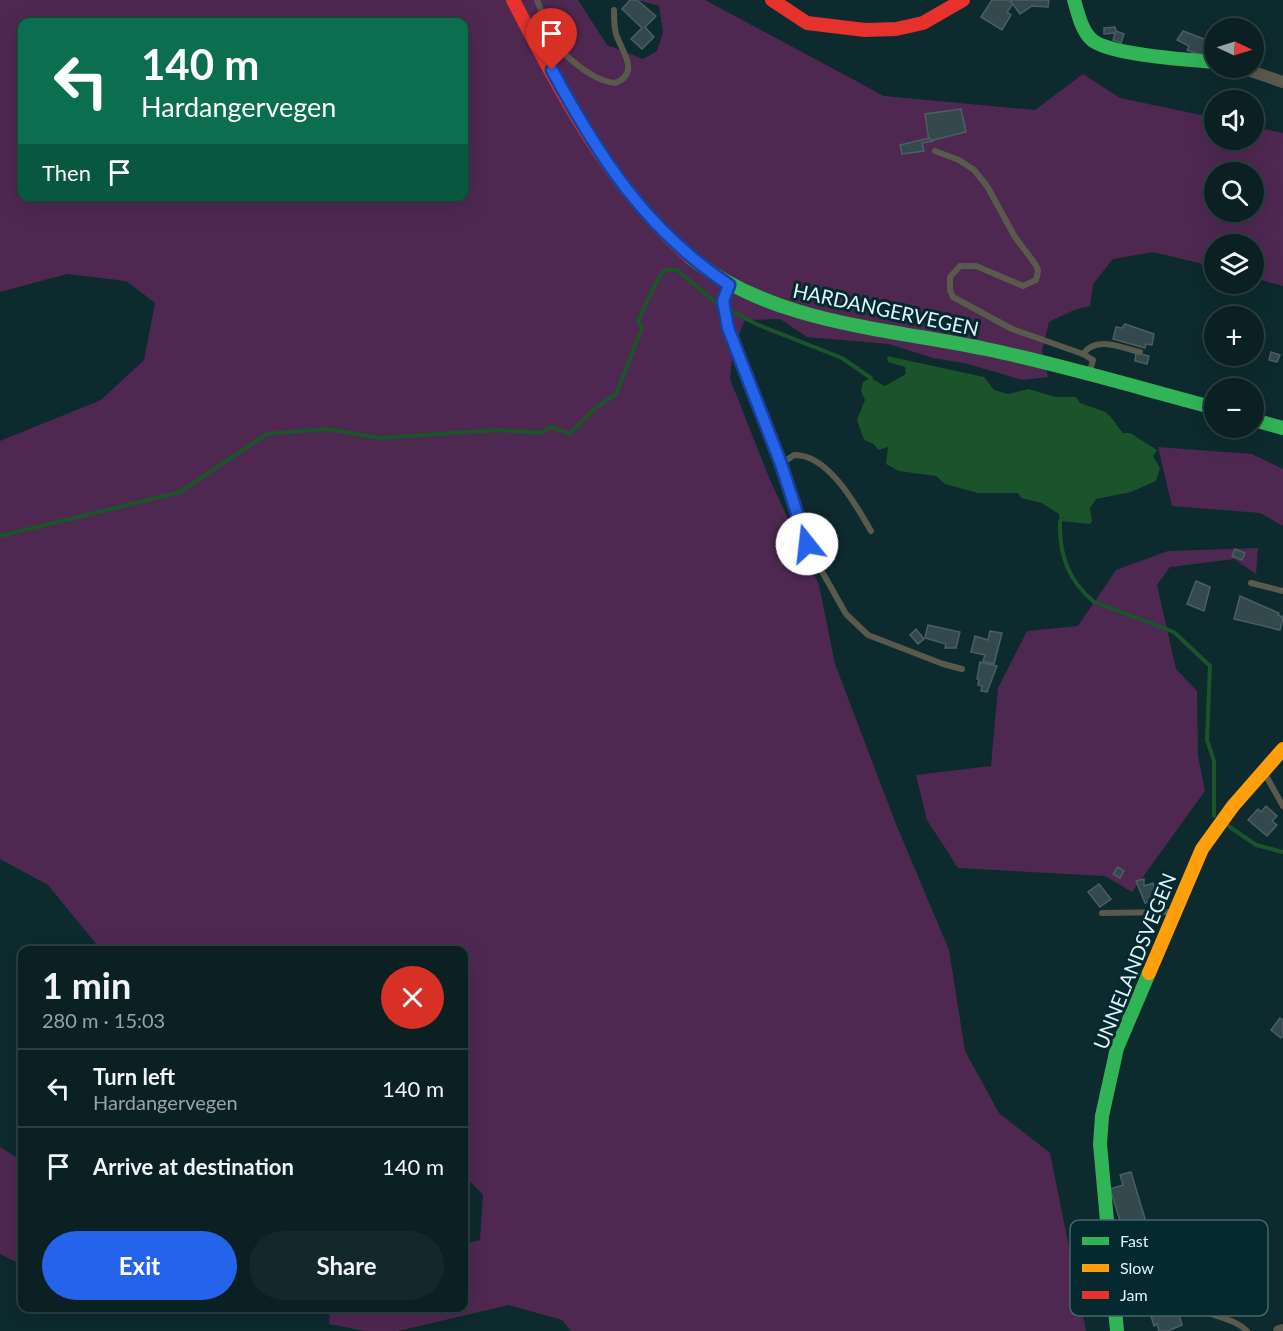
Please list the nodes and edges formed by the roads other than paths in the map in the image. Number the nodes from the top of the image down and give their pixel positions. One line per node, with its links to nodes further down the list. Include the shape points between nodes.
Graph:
1 (513, 0): 11 (main road, HARDANGERVEGEN, via 576,114 616,176 670,240)
2 (537, 0): 6 (lane, via 551,37 560,48 602,79 615,83 625,77 629,68 616,34)
3 (772, 0): 4 (main road, via 807,23 881,30 922,23)
4 (963, 0)
5 (1074, 0): 7 (main road, via 1082,27 1096,43 1156,58)
6 (614, 10)
7 (1204, 61)
8 (1264, 76): 9 (street)
9 (1283, 82)
10 (935, 151): 13 (lane, via 974,170 1038,272 1036,280 1023,286 984,269 960,266 950,277 953,297 1012,329)
11 (729, 285): 14 (main road, HARDANGERVEGEN, via 805,314 984,348); 18 (lane, via 723,301 728,328)
12 (1140, 352): 13 (lane, via 1098,344 1091,345)
13 (1083, 354): 14 (lane, via 1093,360)
14 (1089, 374): 15 (main road, HARDANGERVEGEN)
15 (1204, 405)
16 (1264, 423): 17 (main road)
17 (1283, 428)
18 (781, 464): 19 (lane, via 794,455 809,458 835,477); 22 (lane, via 807,544 853,622 868,635)
19 (872, 531)
20 (1251, 583): 21 (lane)
21 (1283, 591)
22 (962, 669)
23 (1283, 749): 24 (main road, UNNELANDSVEGEN)
24 (1263, 771): 25 (lane); 26 (main road, UNNELANDSVEGEN, via 1202,849)
25 (1283, 806)
26 (1174, 912): 27 (lane); 28 (main road, UNNELANDSVEGEN, via 1127,1021 1110,1078 1100,1144)
27 (1102, 913)
28 (1105, 1220)
29 (1116, 1316): 31 (main road, UNNELANDSVEGEN)
30 (1219, 1316): 32 (lane)
31 (1118, 1331)
32 (1247, 1331)

